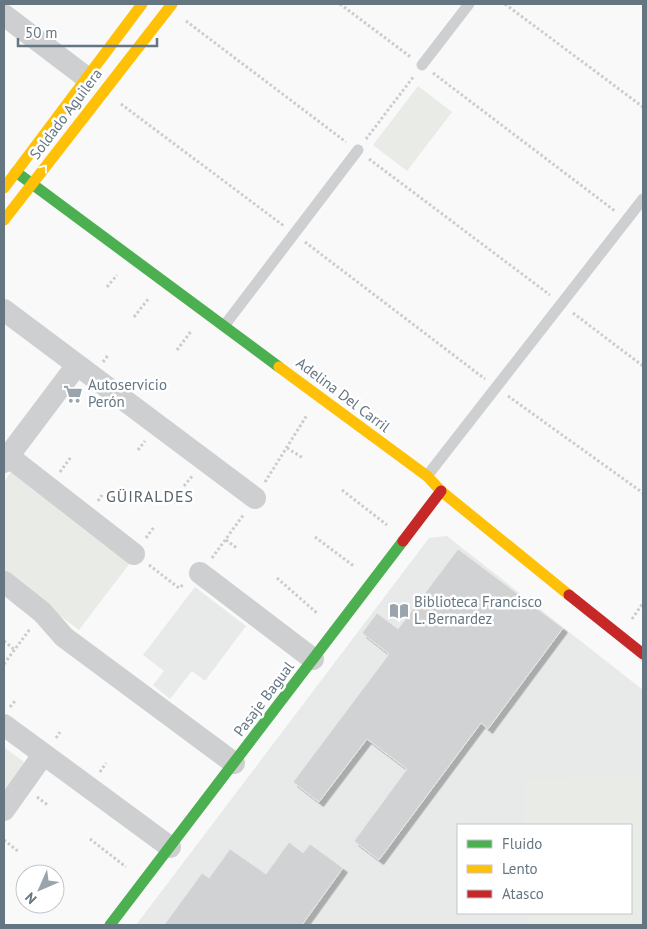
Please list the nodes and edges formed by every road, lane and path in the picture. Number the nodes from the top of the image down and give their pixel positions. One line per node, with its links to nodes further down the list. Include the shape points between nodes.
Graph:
1 (142, 4): 8 (street, Soldado Aguilera)
2 (340, 4): 7 (path)
3 (469, 4): 7 (lane)
4 (505, 4): 9 (path)
5 (171, 6): 8 (street, Soldado Aguilera); 10 (path)
6 (4, 15): 8 (street)
7 (422, 65): 10 (path); 16 (path)
8 (95, 84): 11 (street, Soldado Aguilera); 12 (street, Soldado Aguilera, one-way to 8); 17 (path)
9 (643, 107)
10 (358, 150): 17 (lane); 18 (path)
11 (16, 172): 12 (street, Adelina Del Carril); 13 (street, Soldado Aguilera)
12 (33, 183): 15 (street, Soldado Aguilera); 20 (street, Adelina Del Carril)
13 (4, 188)
14 (643, 199): 16 (lane)
15 (4, 220)
16 (627, 220): 18 (lane)
17 (294, 234): 20 (lane); 23 (path)
18 (561, 304): 22 (path); 23 (lane)
19 (4, 310): 21 (street)
20 (224, 326): 27 (street, Adelina Del Carril)
21 (77, 365): 26 (street); 32 (street)
22 (643, 366)
23 (497, 387): 27 (lane); 31 (path)
24 (287, 448): 25 (path)
25 (303, 458)
26 (6, 459): 37 (street)
27 (427, 476): 30 (street, Adelina Del Carril)
28 (643, 486): 31 (path)
29 (342, 490): 34 (path)
30 (441, 491): 34 (street, Pasaje Bagual); 46 (street, Adelina Del Carril)
31 (642, 492)
32 (255, 498)
33 (315, 537): 40 (path)
34 (405, 539): 40 (street, Pasaje Bagual)
35 (226, 540): 36 (path)
36 (238, 549)
37 (134, 554): 38 (path, via 179,588)
38 (200, 573): 47 (street)
39 (277, 578): 43 (path)
40 (373, 580): 43 (street, Pasaje Bagual)
41 (4, 582): 42 (street)
42 (42, 612): 45 (path); 51 (street, via 64,637)
43 (336, 630): 47 (street, Pasaje Bagual)
44 (4, 641): 45 (path)
45 (15, 650): 48 (path)
46 (643, 654)
47 (313, 659): 51 (street, Pasaje Bagual)
48 (4, 664)
49 (4, 725): 50 (street)
50 (43, 755): 52 (street); 55 (street)
51 (234, 764): 55 (street, Pasaje Bagual)
52 (4, 810)
53 (90, 839): 57 (path)
54 (4, 840): 56 (path)
55 (170, 847): 57 (street, Pasaje Bagual)
56 (19, 852)
57 (144, 881): 58 (street, Pasaje Bagual)
58 (110, 925)

